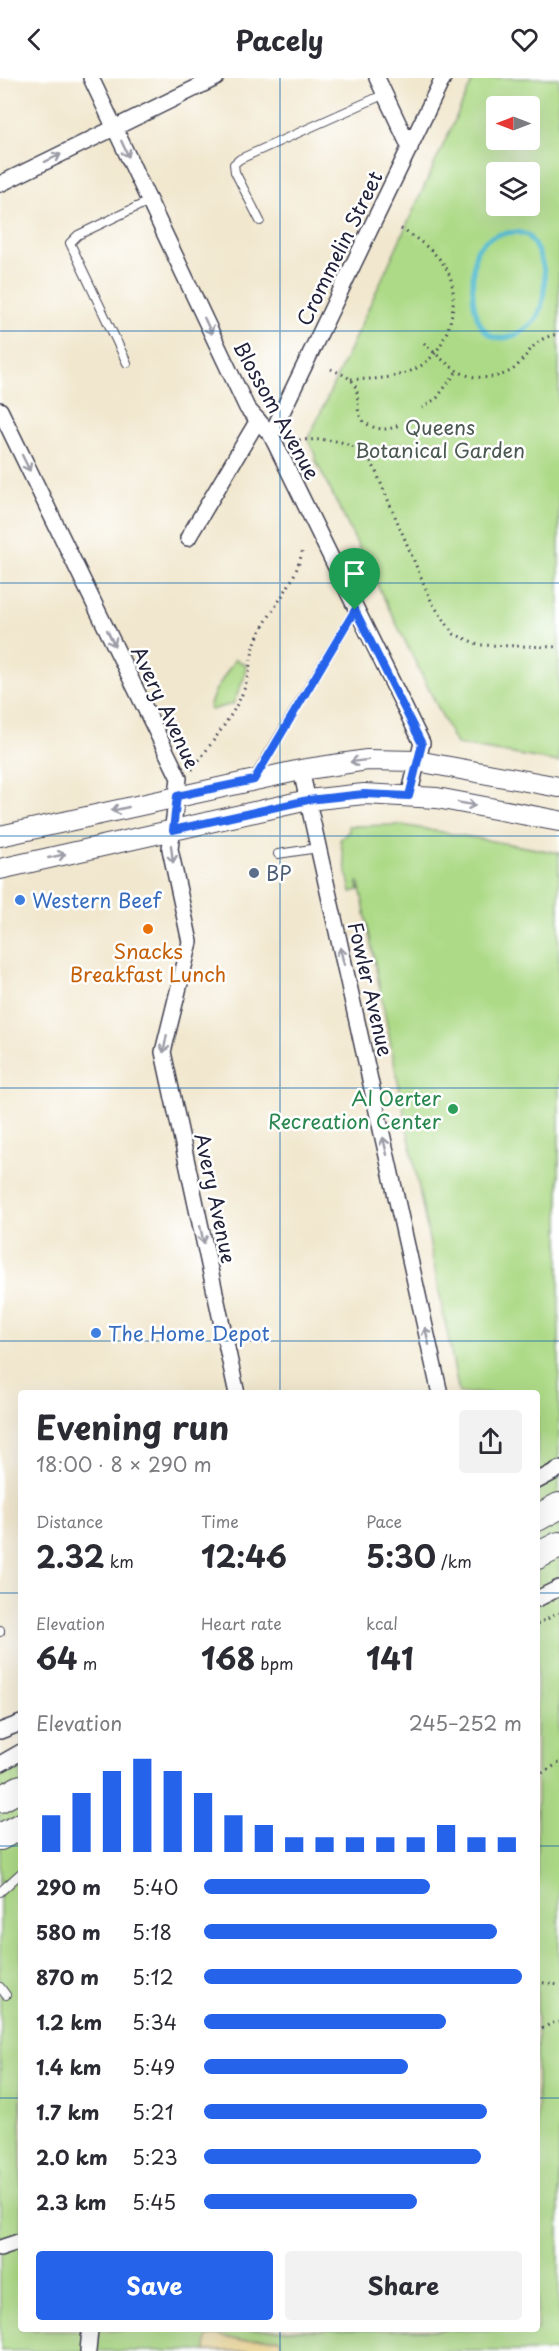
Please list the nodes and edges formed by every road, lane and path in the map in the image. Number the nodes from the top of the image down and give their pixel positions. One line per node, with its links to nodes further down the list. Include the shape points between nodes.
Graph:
1 (91, 78): 6 (street, Blossom Avenue)
2 (216, 78): 6 (street)
3 (377, 78): 5 (street)
4 (443, 78): 7 (street, Crommelin Street)
5 (384, 94): 7 (street); 10 (lane, via 234,164)
6 (115, 128): 8 (street, one-way to 6); 9 (street, Blossom Avenue, one-way to 9)
7 (410, 148): 23 (street, Crommelin Street)
8 (0, 183)
9 (149, 201): 15 (lane, via 70,243); 21 (street, Blossom Avenue, one-way to 21, via 247,408)
10 (260, 221)
11 (399, 228): 14 (path, via 416,237 449,273 453,298 449,328)
12 (559, 334): 17 (path, via 533,344 513,370 504,374 476,377)
13 (424, 343): 14 (path)
14 (435, 353): 17 (path); 18 (path, via 425,363 402,374 373,380)
15 (127, 363)
16 (331, 369): 18 (path)
17 (457, 371): 19 (path, via 437,398)
18 (351, 379): 22 (path, via 360,417 369,426 392,429)
19 (422, 408)
20 (0, 410): 34 (street, Avery Avenue, one-way to 34, via 179,778)
21 (258, 420): 23 (street, Blossom Avenue); 25 (street)
22 (399, 424)
23 (271, 435): 27 (street, Blossom Avenue)
24 (299, 440): 28 (path, via 339,441 365,452 432,603 454,634 480,645)
25 (188, 538)
26 (302, 552): 31 (path, via 299,569 257,639 247,683 236,706)
27 (355, 610): 29 (street, Blossom Avenue, via 422,744); 32 (lane)
28 (559, 647)
29 (417, 761): 30 (main road, one-way to 30, via 367,760); 33 (main road); 35 (street, Blossom Avenue)
30 (301, 770): 32 (main road); 36 (street, Fowler Avenue)
31 (192, 771)
32 (254, 780): 34 (main road)
33 (559, 787)
34 (177, 796): 38 (street, Avery Avenue); 39 (main road, one-way to 39)
35 (409, 796): 36 (main road, via 364,794); 37 (main road, one-way to 37)
36 (308, 800): 38 (main road); 40 (street, Fowler Avenue)
37 (559, 821)
38 (173, 830): 42 (main road, one-way to 38); 43 (street, Avery Avenue, one-way to 43, via 170,849 190,942 163,1052)
39 (0, 836)
40 (318, 848): 41 (lane); 44 (street, Fowler Avenue, one-way to 40)
41 (278, 854)
42 (0, 869)
43 (236, 1390)
44 (439, 1390)
45 (559, 1469): 46 (street)
46 (540, 1480)
47 (559, 1506): 48 (highway)
48 (540, 1516)
49 (559, 1545): 50 (highway)
50 (540, 1554)
51 (559, 1587): 52 (street)
52 (540, 1597)
53 (559, 1613): 54 (path)
54 (540, 1622)
55 (18, 1724): 56 (street)
56 (0, 1731)
57 (18, 1754): 59 (street)
58 (559, 1763): 60 (path)
59 (0, 1764)
60 (540, 1774)
61 (18, 1790): 62 (highway)
62 (0, 1799)
63 (18, 1828): 64 (highway)
64 (0, 1837)
65 (18, 1876): 66 (lane)
66 (0, 1892)
67 (540, 1982): 68 (path)
68 (559, 1984)
69 (0, 1987): 70 (lane)
70 (6, 1995)
71 (559, 2022): 72 (path)
72 (540, 2030)
73 (18, 2242): 74 (street)
74 (0, 2248)
75 (90, 2332): 76 (street)
76 (88, 2351)

